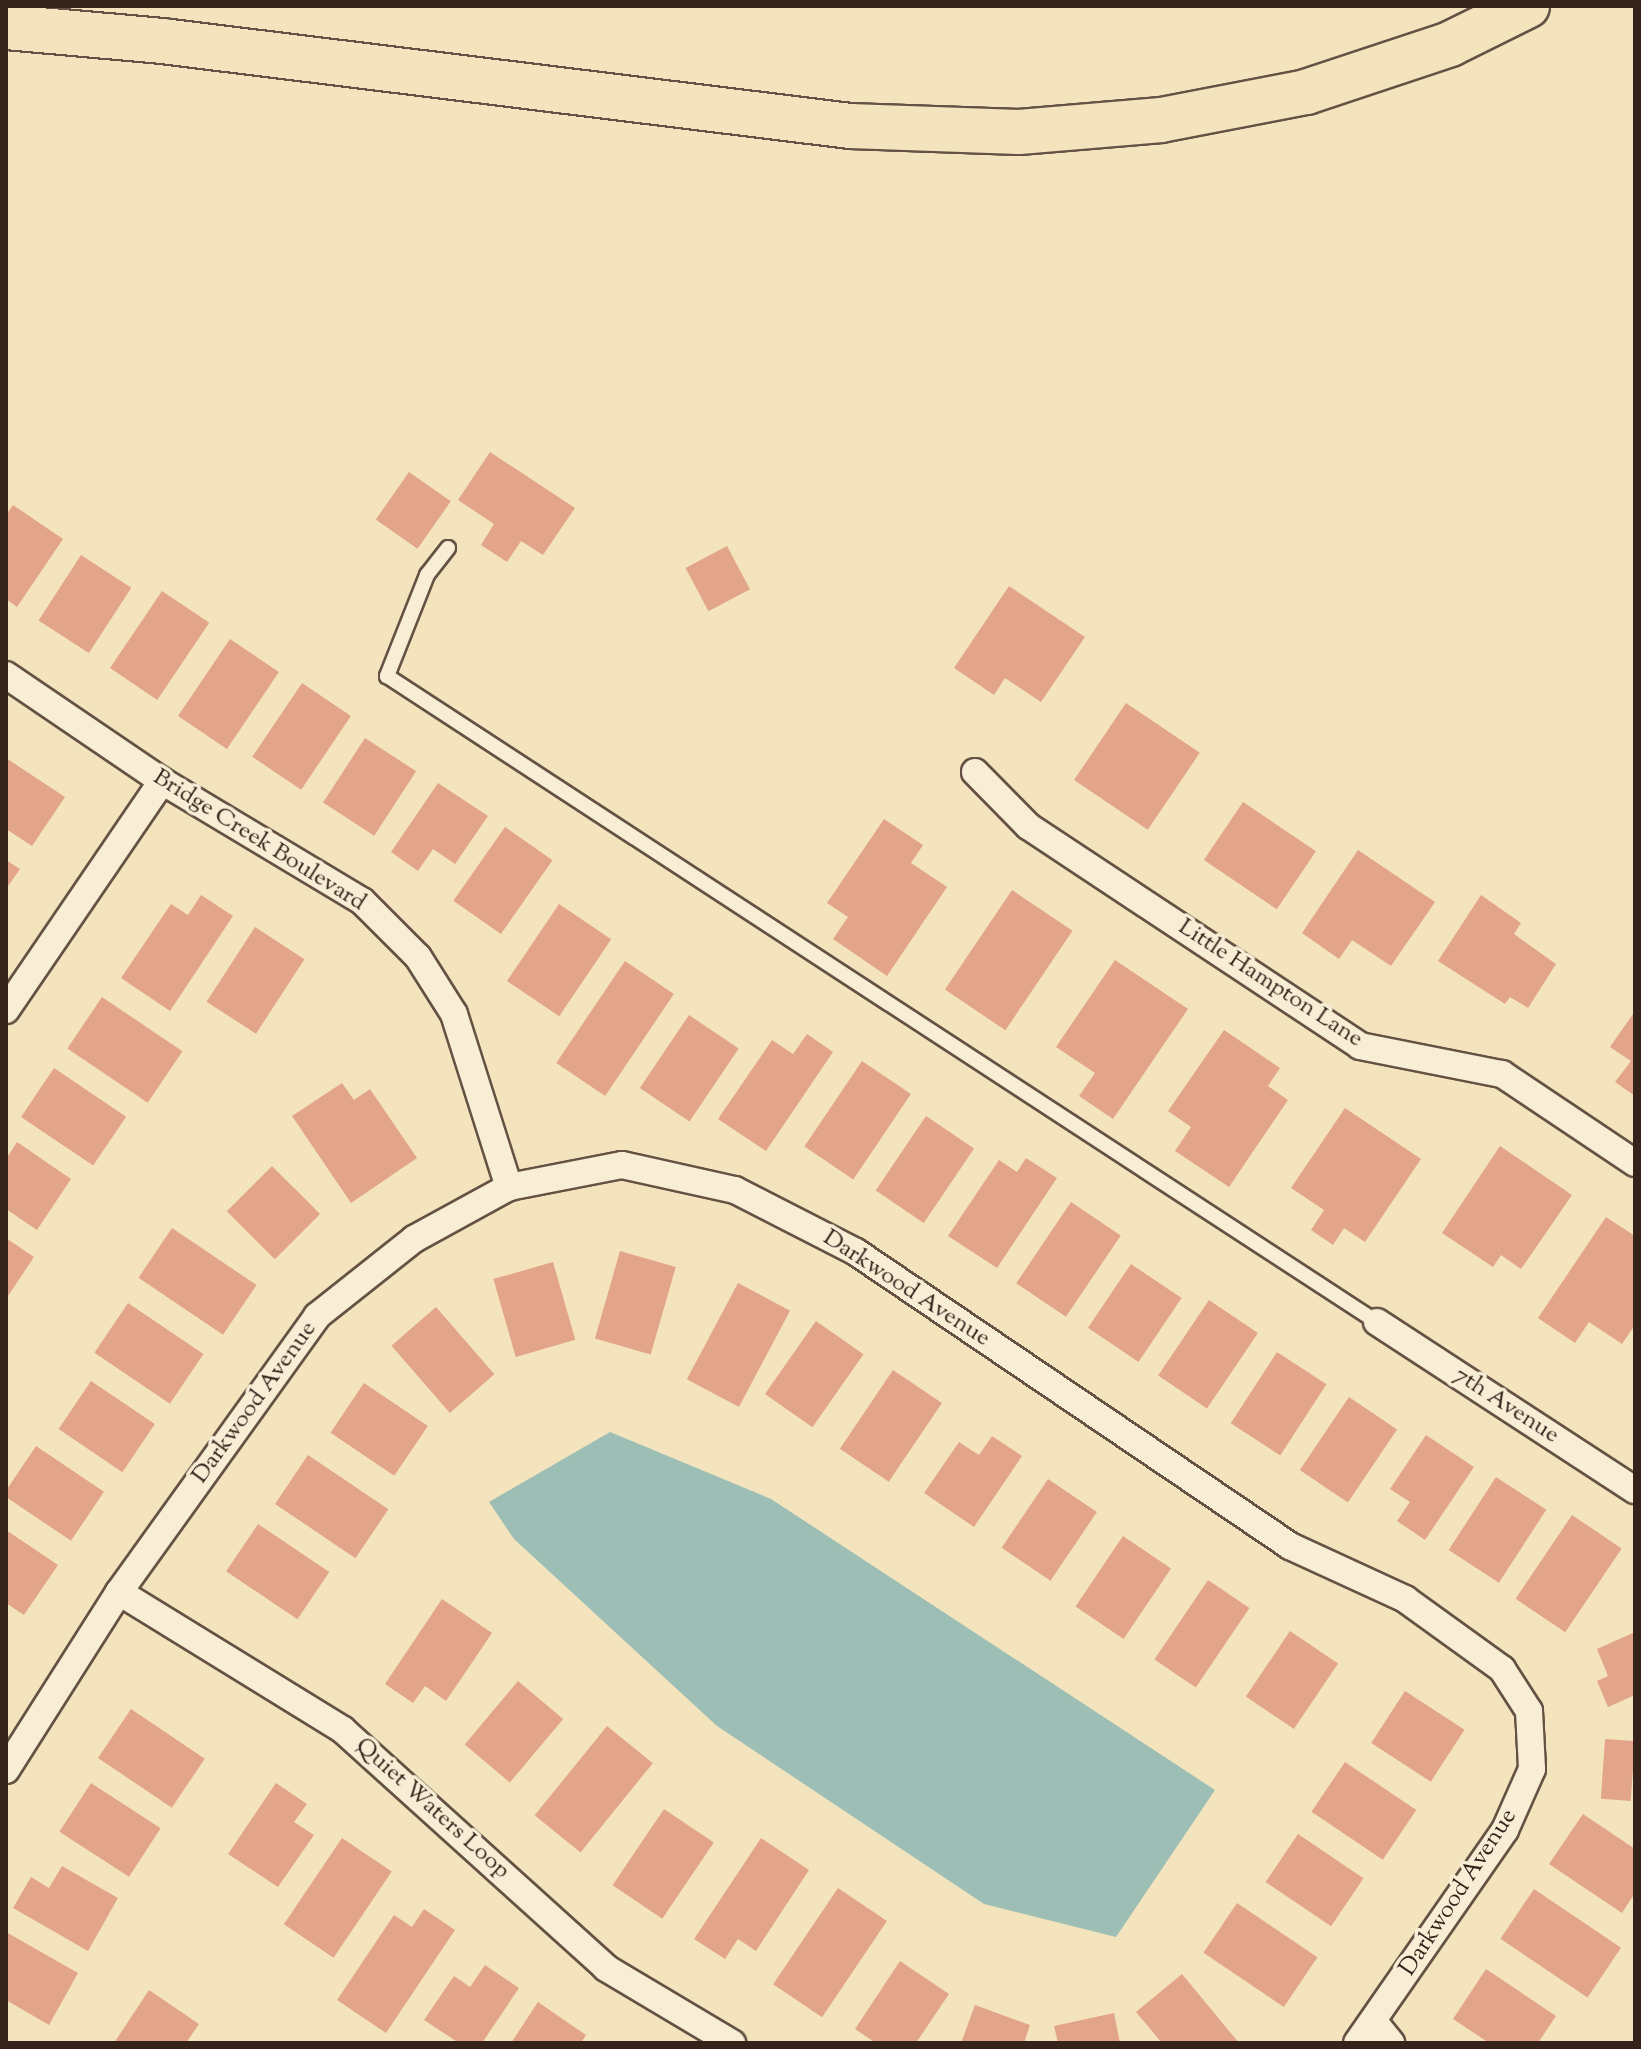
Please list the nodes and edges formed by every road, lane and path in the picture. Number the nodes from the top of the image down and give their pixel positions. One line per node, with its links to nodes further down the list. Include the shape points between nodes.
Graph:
1 (1527, 6): 2 (highway, via 1450,44 1306,92 1161,120 1019,132 850,126 162,41)
2 (6, 27)
3 (448, 548): 10 (lane, via 427,575 387,676)
4 (6, 675): 6 (street, Bridge Creek Boulevard)
5 (975, 772): 8 (street, Little Hampton Lane, via 1028,826 1360,1046 1502,1074)
6 (162, 781): 7 (street); 9 (street, Bridge Creek Boulevard, via 362,901 418,957 454,1014)
7 (6, 1010)
8 (1635, 1163)
9 (509, 1187): 12 (street, Darkwood Avenue, via 414,1239 317,1316); 14 (street, Darkwood Avenue, via 622,1165 735,1190 856,1252 1290,1546 1405,1599 1502,1669 1529,1711 1532,1769 1505,1830)
10 (1377, 1322): 11 (street, 7th Avenue)
11 (1635, 1490)
12 (119, 1592): 13 (street, Darkwood Avenue); 15 (street, Quiet Waters Loop, via 343,1730 606,1968)
13 (6, 1770)
14 (1383, 2033): 16 (street)
15 (732, 2043)
16 (1357, 2043)

